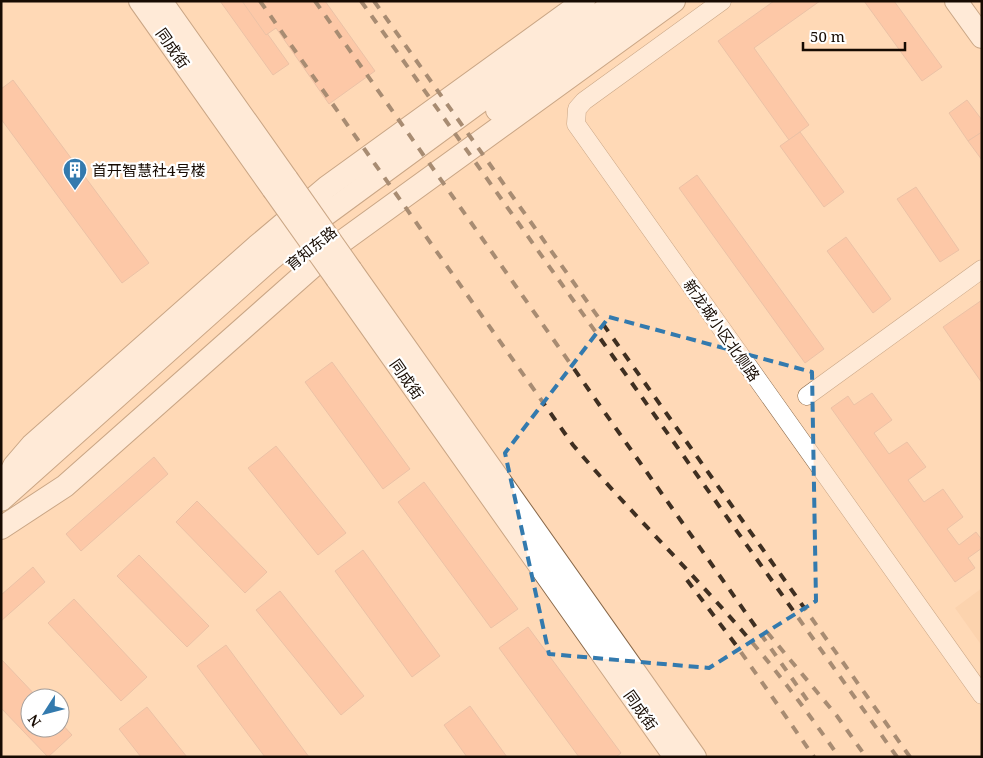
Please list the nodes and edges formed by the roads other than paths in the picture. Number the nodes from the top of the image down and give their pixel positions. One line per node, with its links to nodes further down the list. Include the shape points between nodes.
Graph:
1 (140, 1): 12 (main road, 同成街)
2 (160, 1): 12 (main road, 同成街)
3 (584, 1): 15 (main road, via 327,187 283,223 32,445 14,466)
4 (617, 1): 16 (main road, 育知东路, via 317,220)
5 (646, 1): 17 (main road, 育知东路, via 307,251)
6 (674, 1): 17 (main road, via 336,246 65,486)
7 (722, 1): 18 (street, 新龙城小区北侧路, via 584,101 577,109 576,124)
8 (956, 1): 11 (main road)
9 (974, 1): 10 (main road)
10 (982, 12)
11 (982, 37)
12 (280, 184): 19 (main road, 同成街, bridge)
13 (982, 269): 14 (street)
14 (807, 396)
15 (1, 492)
16 (1, 500)
17 (1, 527)
18 (982, 695)
19 (679, 756)

